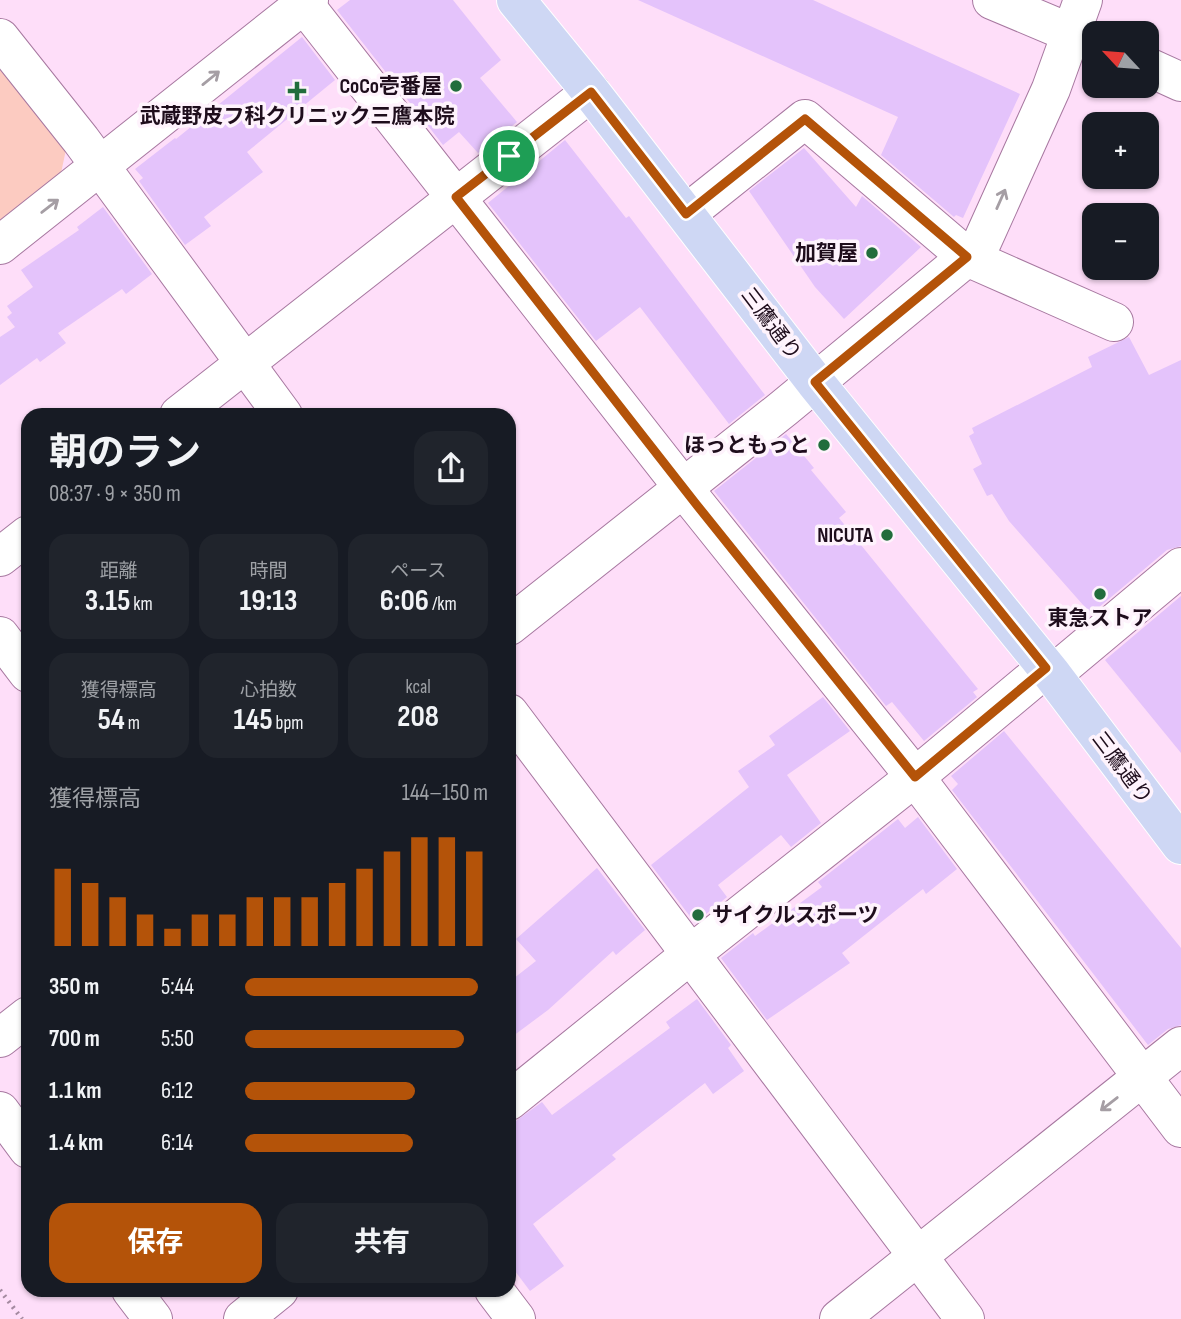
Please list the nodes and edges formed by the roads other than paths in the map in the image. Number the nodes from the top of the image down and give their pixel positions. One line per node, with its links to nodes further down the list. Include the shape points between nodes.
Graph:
1 (516, 0): 8 (main road, 三鷹通り)
2 (992, 0): 4 (street)
3 (306, 2): 9 (street, one-way to 3); 10 (street)
4 (1082, 26): 13 (street, one-way to 4, via 982,242)
5 (0, 38): 9 (street)
6 (1159, 72): 7 (street)
7 (1181, 82)
8 (591, 92): 10 (street); 11 (main road, 三鷹通り)
9 (101, 167): 12 (street, one-way to 9); 15 (street)
10 (456, 197): 15 (street); 19 (street)
11 (686, 214): 13 (street, via 805,119); 16 (main road, 三鷹通り)
12 (0, 245)
13 (967, 257): 14 (street); 16 (street)
14 (1114, 322)
15 (244, 363): 17 (street); 18 (street)
16 (815, 382): 19 (street); 26 (main road, 三鷹通り)
17 (188, 408)
18 (278, 408)
19 (682, 487): 23 (street); 28 (street)
20 (21, 540): 21 (street)
21 (0, 557)
22 (1181, 567): 26 (street)
23 (516, 620)
24 (0, 636): 25 (street)
25 (21, 664)
26 (1049, 672): 28 (street); 29 (main road, 三鷹通り)
27 (516, 722): 30 (street)
28 (915, 777): 30 (street); 34 (street)
29 (1181, 845)
30 (691, 954): 35 (street); 39 (street)
31 (21, 1022): 32 (street)
32 (0, 1038)
33 (1181, 1046): 34 (street)
34 (1143, 1077): 37 (street); 39 (street, one-way to 39)
35 (516, 1095)
36 (0, 1111): 38 (street)
37 (1181, 1128)
38 (21, 1140)
39 (917, 1256): 46 (street); 47 (street)
40 (136, 1297): 43 (street)
41 (270, 1297): 44 (street)
42 (499, 1297): 45 (street)
43 (153, 1319)
44 (243, 1319)
45 (516, 1319)
46 (839, 1319)
47 (965, 1319)

